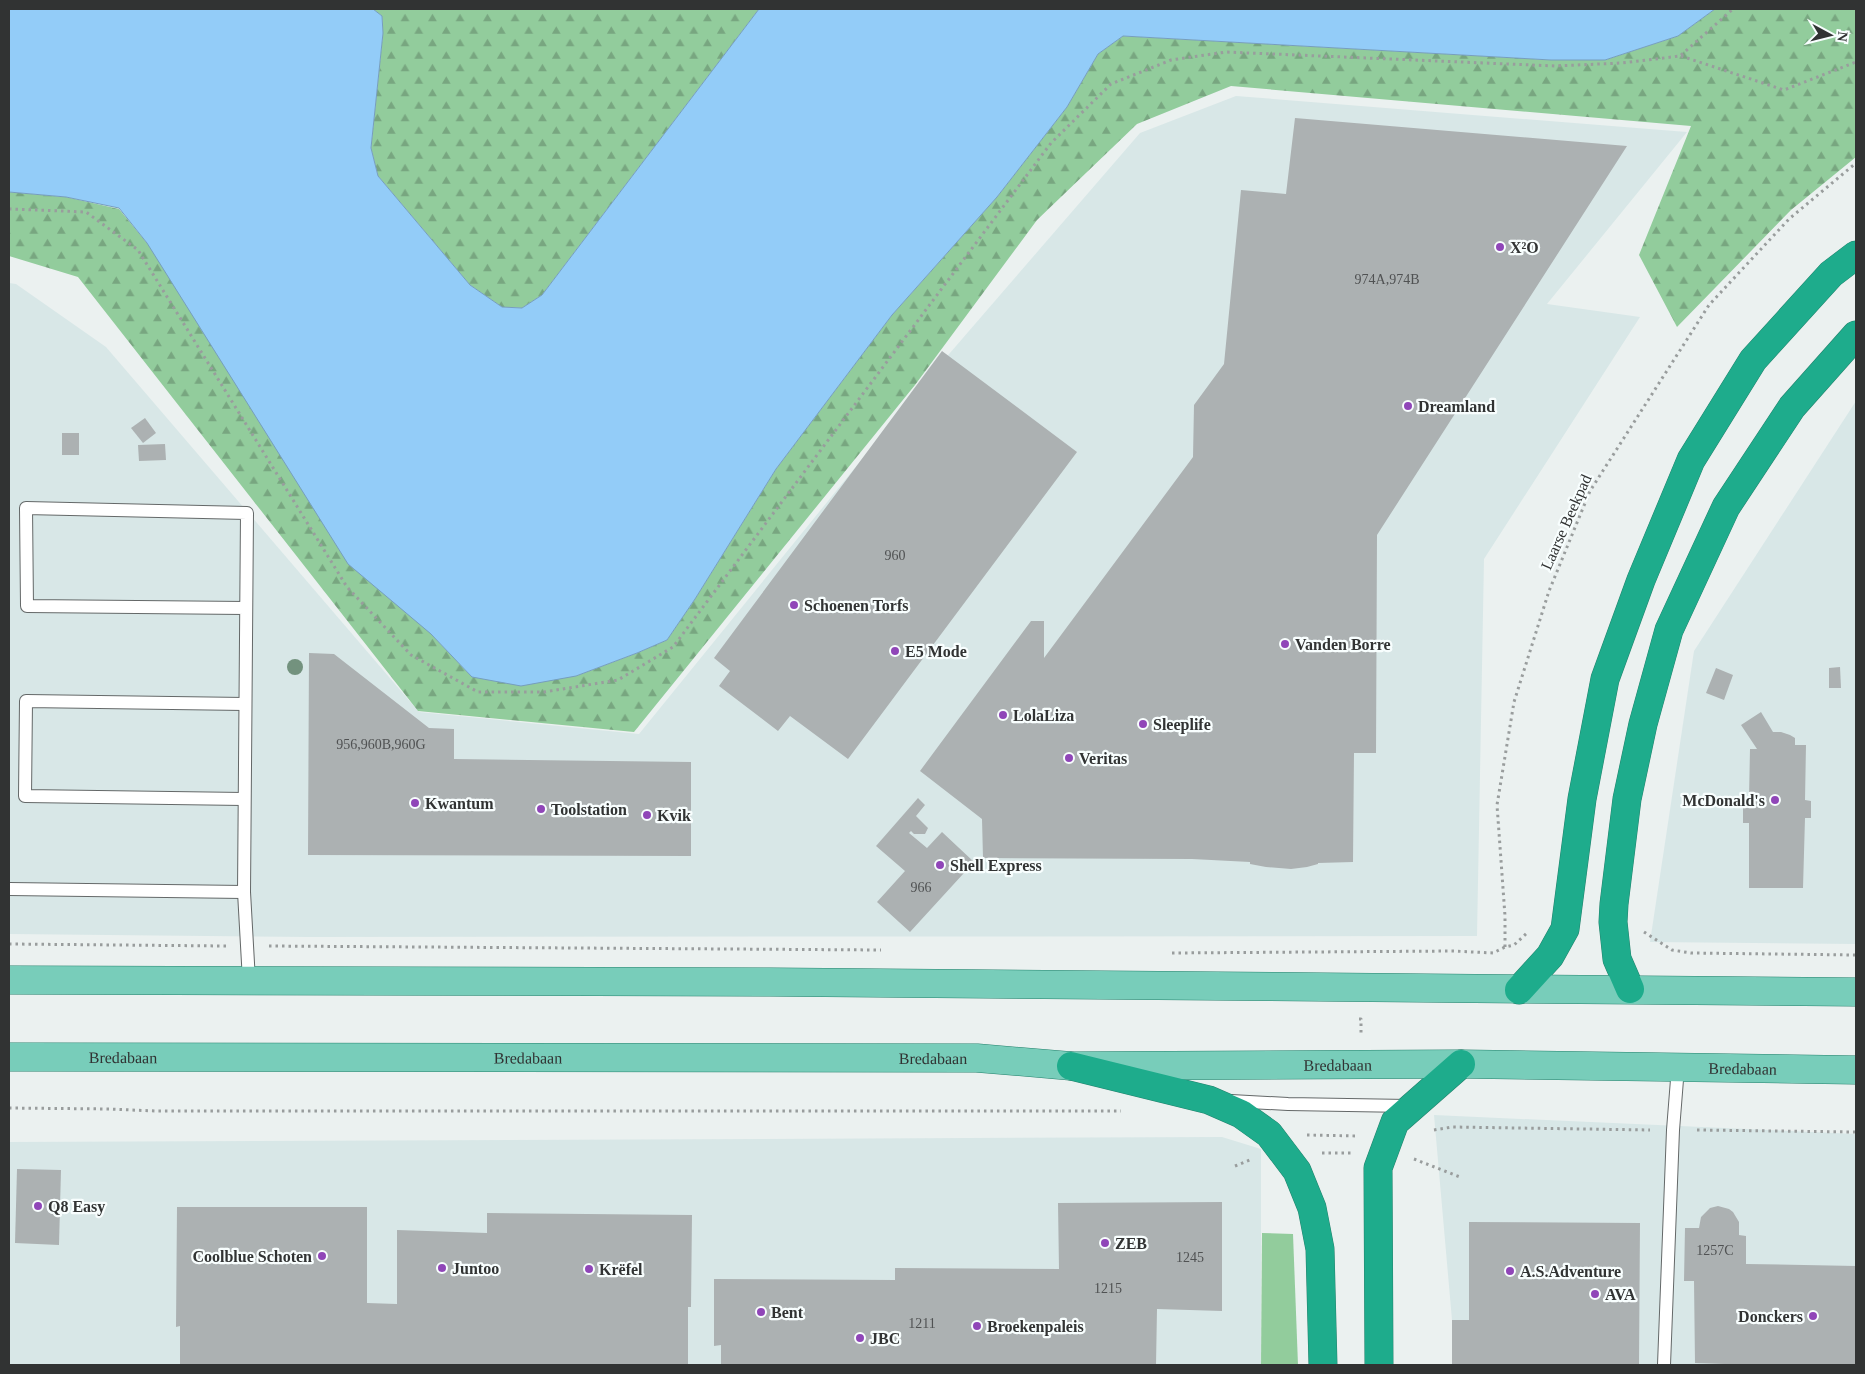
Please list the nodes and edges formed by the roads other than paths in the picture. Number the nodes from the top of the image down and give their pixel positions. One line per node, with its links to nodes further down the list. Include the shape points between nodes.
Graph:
1 (1856, 255): 11 (highway, via 1831,274 1753,360 1691,460 1641,580 1605,680 1582,798 1565,929 1550,956)
2 (1856, 335): 10 (highway, via 1792,407 1726,507 1669,630 1643,724 1627,799 1614,904 1617,959)
3 (246, 608): 3 (lane, via 27,606 26,508 247,513); 4 (lane)
4 (245, 704): 5 (lane); 5 (lane, via 26,701 25,796)
5 (244, 798): 7 (lane)
6 (9, 889): 7 (lane)
7 (244, 892): 9 (lane)
8 (9, 980): 9 (main road)
9 (249, 980): 11 (main road)
10 (1630, 989): 11 (main road); 12 (main road)
11 (1519, 990)
12 (1849, 996)
13 (9, 1057): 16 (main road, Bredabaan, via 977,1058)
14 (1461, 1064): 16 (main road, Bredabaan); 17 (main road, Bredabaan); 19 (highway)
15 (1850, 1064): 17 (main road, Bredabaan)
16 (1071, 1066): 18 (highway)
17 (1678, 1067): 22 (lane)
18 (1209, 1100): 19 (lane); 20 (highway, via 1241,1114 1269,1134 1297,1171 1312,1208 1320,1249)
19 (1414, 1106): 21 (highway, via 1395,1122 1398,1146 1378,1168)
20 (1323, 1365)
21 (1380, 1365)
22 (1664, 1365)

